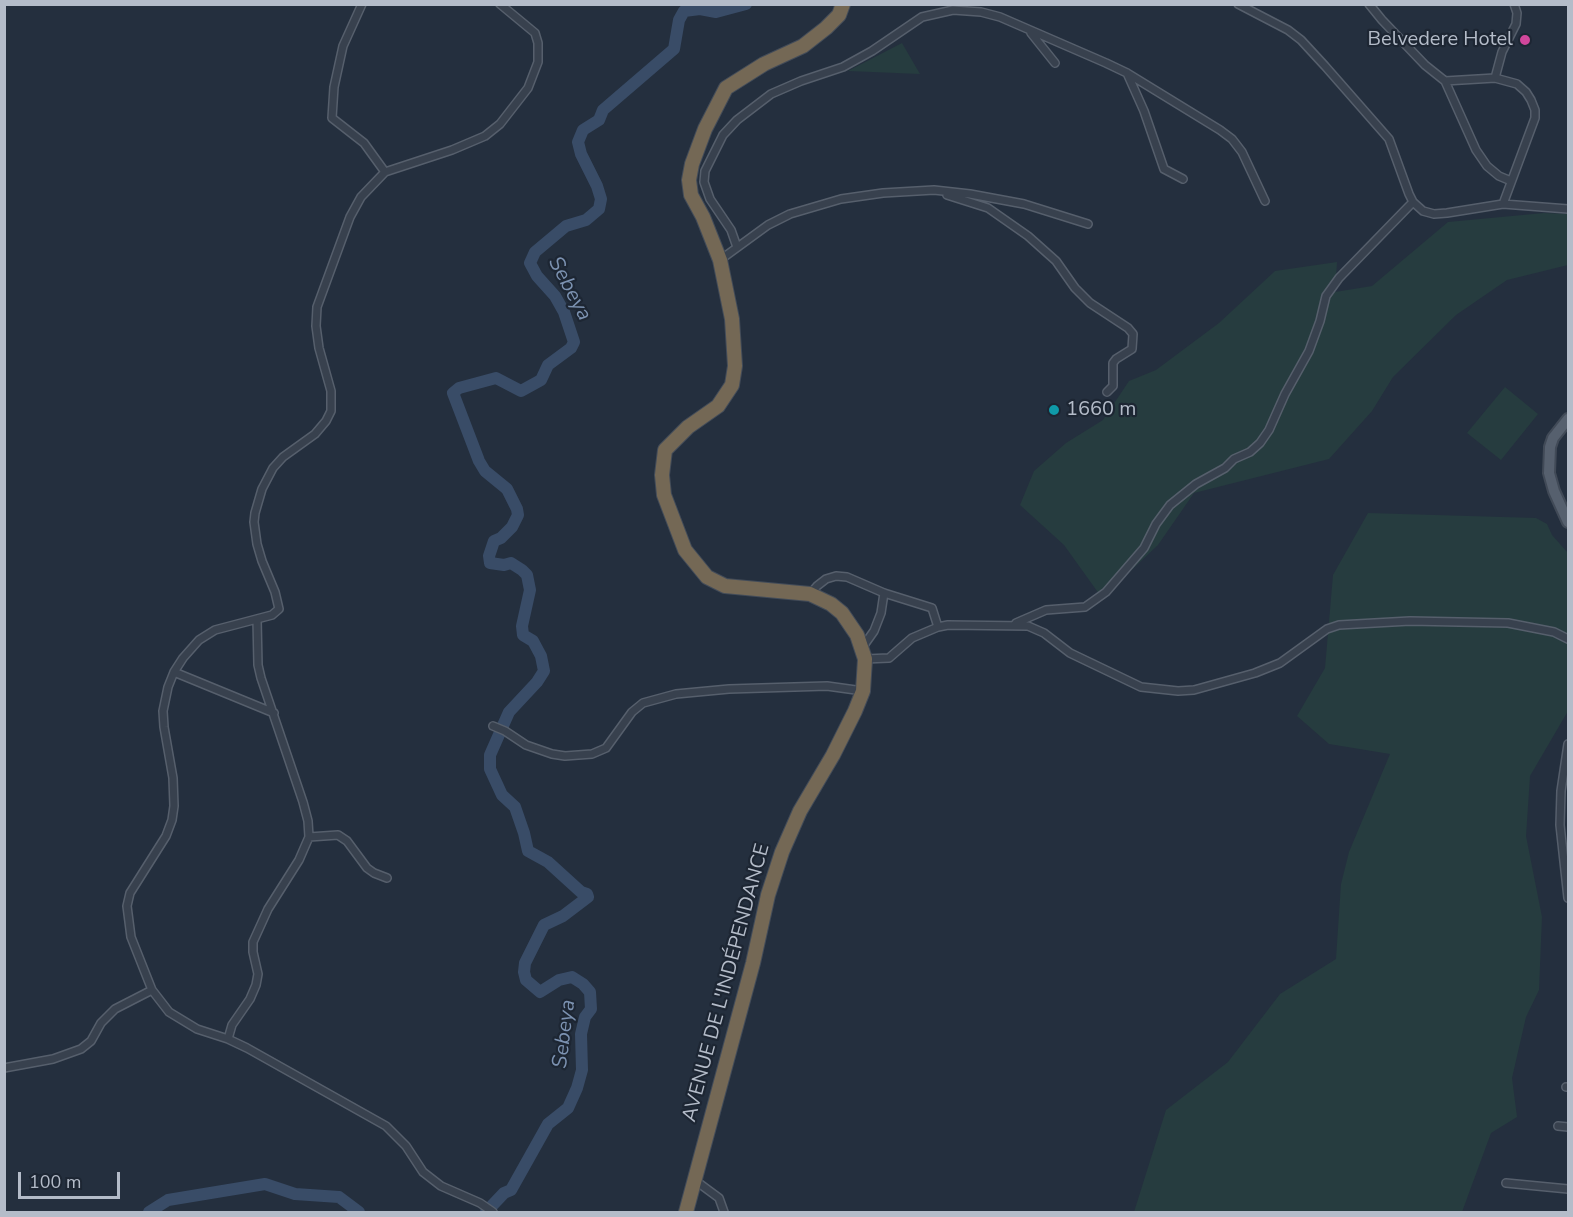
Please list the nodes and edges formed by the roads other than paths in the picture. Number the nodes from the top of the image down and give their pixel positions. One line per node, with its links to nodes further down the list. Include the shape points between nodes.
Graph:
1 (362, 4): 12 (street, via 343,46 332,118 364,143)
2 (500, 4): 12 (street, via 535,33 538,62 528,88 500,124 485,136)
3 (843, 4): 22 (highway, AVENUE DE L'INDÉPENDANCE, via 826,28 803,46 726,88 715,108 689,180 691,195)
4 (1238, 4): 17 (street, via 1288,30 1325,66 1389,139)
5 (1369, 4): 11 (street)
6 (1514, 4): 10 (street, via 1515,24)
7 (1029, 31): 8 (street); 9 (street); 21 (street, via 981,12 938,13 922,17 843,67 771,94 723,135 705,171 710,199 731,230)
8 (1054, 63)
9 (1127, 74): 13 (street, via 1164,169); 16 (street, via 1232,139)
10 (1495, 78): 11 (street); 14 (street, via 1517,84 1535,110 1531,133)
11 (1445, 81): 14 (street, via 1476,150 1487,166)
12 (385, 172): 28 (street, via 350,217 317,307 316,326 331,391 331,411 315,434 273,468 261,489 254,522 257,544 279,609)
13 (1183, 179)
14 (1511, 182): 18 (street)
15 (934, 190): 20 (street, via 1024,204); 21 (street, via 883,193 816,205 768,225); 23 (street, via 988,208 1004,218 1056,261 1090,303 1128,328 1133,334 1132,349 1113,363 1113,386)
16 (1265, 201)
17 (1413, 202): 18 (street, via 1434,214); 29 (street, via 1326,296 1309,351 1260,443 1196,483 1170,505 1143,548 1106,592 1085,606 1046,610)
18 (1503, 204): 19 (street)
19 (1569, 208)
20 (1088, 224)
21 (737, 247): 22 (street)
22 (720, 260): 27 (highway, AVENUE DE L'INDÉPENDANCE, via 735,352 732,385 718,406 688,427 665,450 664,495 685,550 707,577 725,586)
23 (1107, 392)
24 (1569, 419): 25 (main road, via 1553,438 1548,473)
25 (1569, 522)
26 (884, 593): 27 (street, via 836,576 826,579); 30 (street, via 932,608); 32 (street, via 881,613)
27 (810, 594): 32 (highway, AVENUE DE L'INDÉPENDANCE, via 842,613 857,634)
28 (257, 620): 33 (street, via 215,630 199,640); 35 (street, via 258,665)
29 (1014, 624): 30 (street); 31 (street, via 1038,630 1070,653 1141,687 1178,691 1194,690 1280,663 1327,629 1339,625 1410,621 1508,623)
30 (938, 627): 32 (street, via 912,638 889,658)
31 (1569, 639)
32 (863, 653): 34 (highway, AVENUE DE L'INDÉPENDANCE)
33 (174, 672): 35 (street); 41 (street, via 163,711 173,778 172,820 130,893 127,906 131,937)
34 (863, 691): 36 (street, via 827,686 676,694 644,703 632,712 606,748 592,754 552,754 526,745); 46 (highway, AVENUE DE L'INDÉPENDANCE, via 782,852)
35 (274, 713): 38 (street, via 303,802)
36 (499, 728)
37 (1569, 744): 40 (street, via 1560,825)
38 (309, 837): 39 (street, via 338,835 367,868); 42 (street, via 253,942 256,986 232,1025)
39 (387, 878)
40 (1569, 898)
41 (152, 990): 42 (street, via 179,1019); 43 (street, via 115,1009 91,1041 75,1052)
42 (228, 1039): 49 (street, via 386,1126 406,1146 423,1172 441,1186)
43 (4, 1068)
44 (1558, 1126): 45 (street)
45 (1569, 1127)
46 (696, 1181): 50 (highway, AVENUE DE L'INDÉPENDANCE); 51 (street, via 719,1197)
47 (1506, 1183): 48 (street)
48 (1569, 1189)
49 (492, 1212)
50 (686, 1212)
51 (724, 1212)

